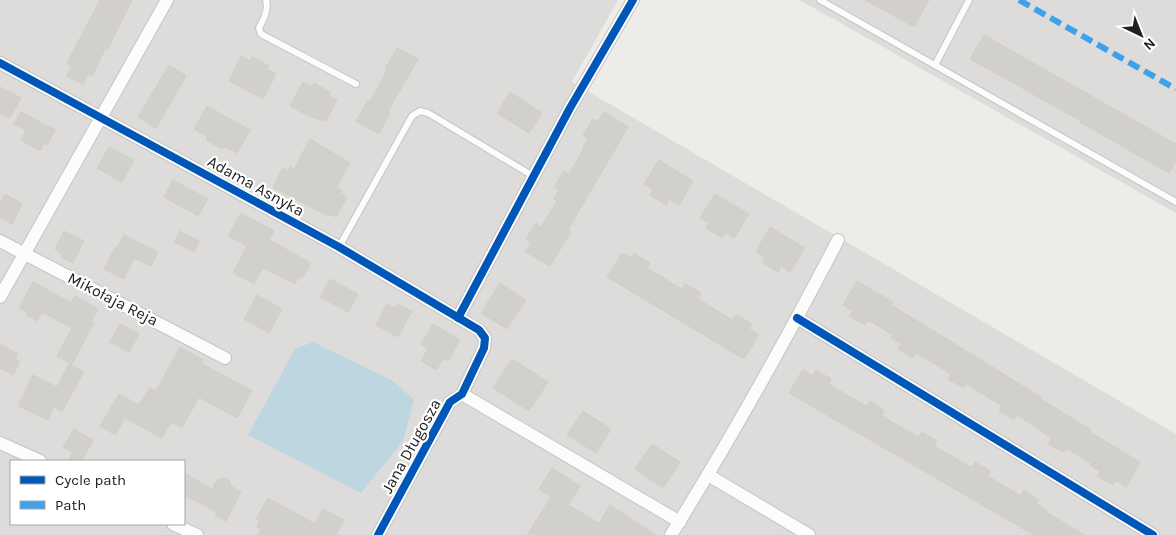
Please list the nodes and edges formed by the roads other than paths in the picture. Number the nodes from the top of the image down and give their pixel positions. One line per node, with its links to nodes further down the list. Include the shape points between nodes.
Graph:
1 (167, 0): 9 (street)
2 (266, 0): 8 (lane, via 265,16 259,28 261,34)
3 (633, 0): 10 (street)
4 (820, 0): 7 (lane)
5 (970, 0): 7 (lane)
6 (0, 63): 9 (street, Adama Asnyka)
7 (935, 65): 11 (lane)
8 (356, 84)
9 (102, 118): 14 (street, Adama Asnyka); 15 (street)
10 (533, 176): 14 (lane, via 428,112 420,111 412,116); 17 (street)
11 (1176, 202)
12 (838, 240): 18 (street)
13 (0, 241): 15 (street, Mikołaja Reja)
14 (339, 247): 17 (street, Adama Asnyka)
15 (24, 254): 16 (street); 20 (street, Mikołaja Reja)
16 (0, 297)
17 (458, 318): 19 (street, Adama Asnyka, via 479,330 485,338)
18 (797, 318): 24 (street); 31 (street)
19 (484, 348): 21 (street, Jana Długosza)
20 (225, 358)
21 (462, 394): 25 (street, Jana Długosza); 28 (street, Jana Długosza, via 450,402)
22 (0, 442): 23 (street)
23 (38, 460)
24 (708, 474): 25 (street); 30 (street)
25 (680, 522): 29 (street)
26 (175, 525): 27 (street)
27 (197, 535)
28 (378, 535)
29 (671, 535)
30 (809, 535)
31 (1153, 535)

